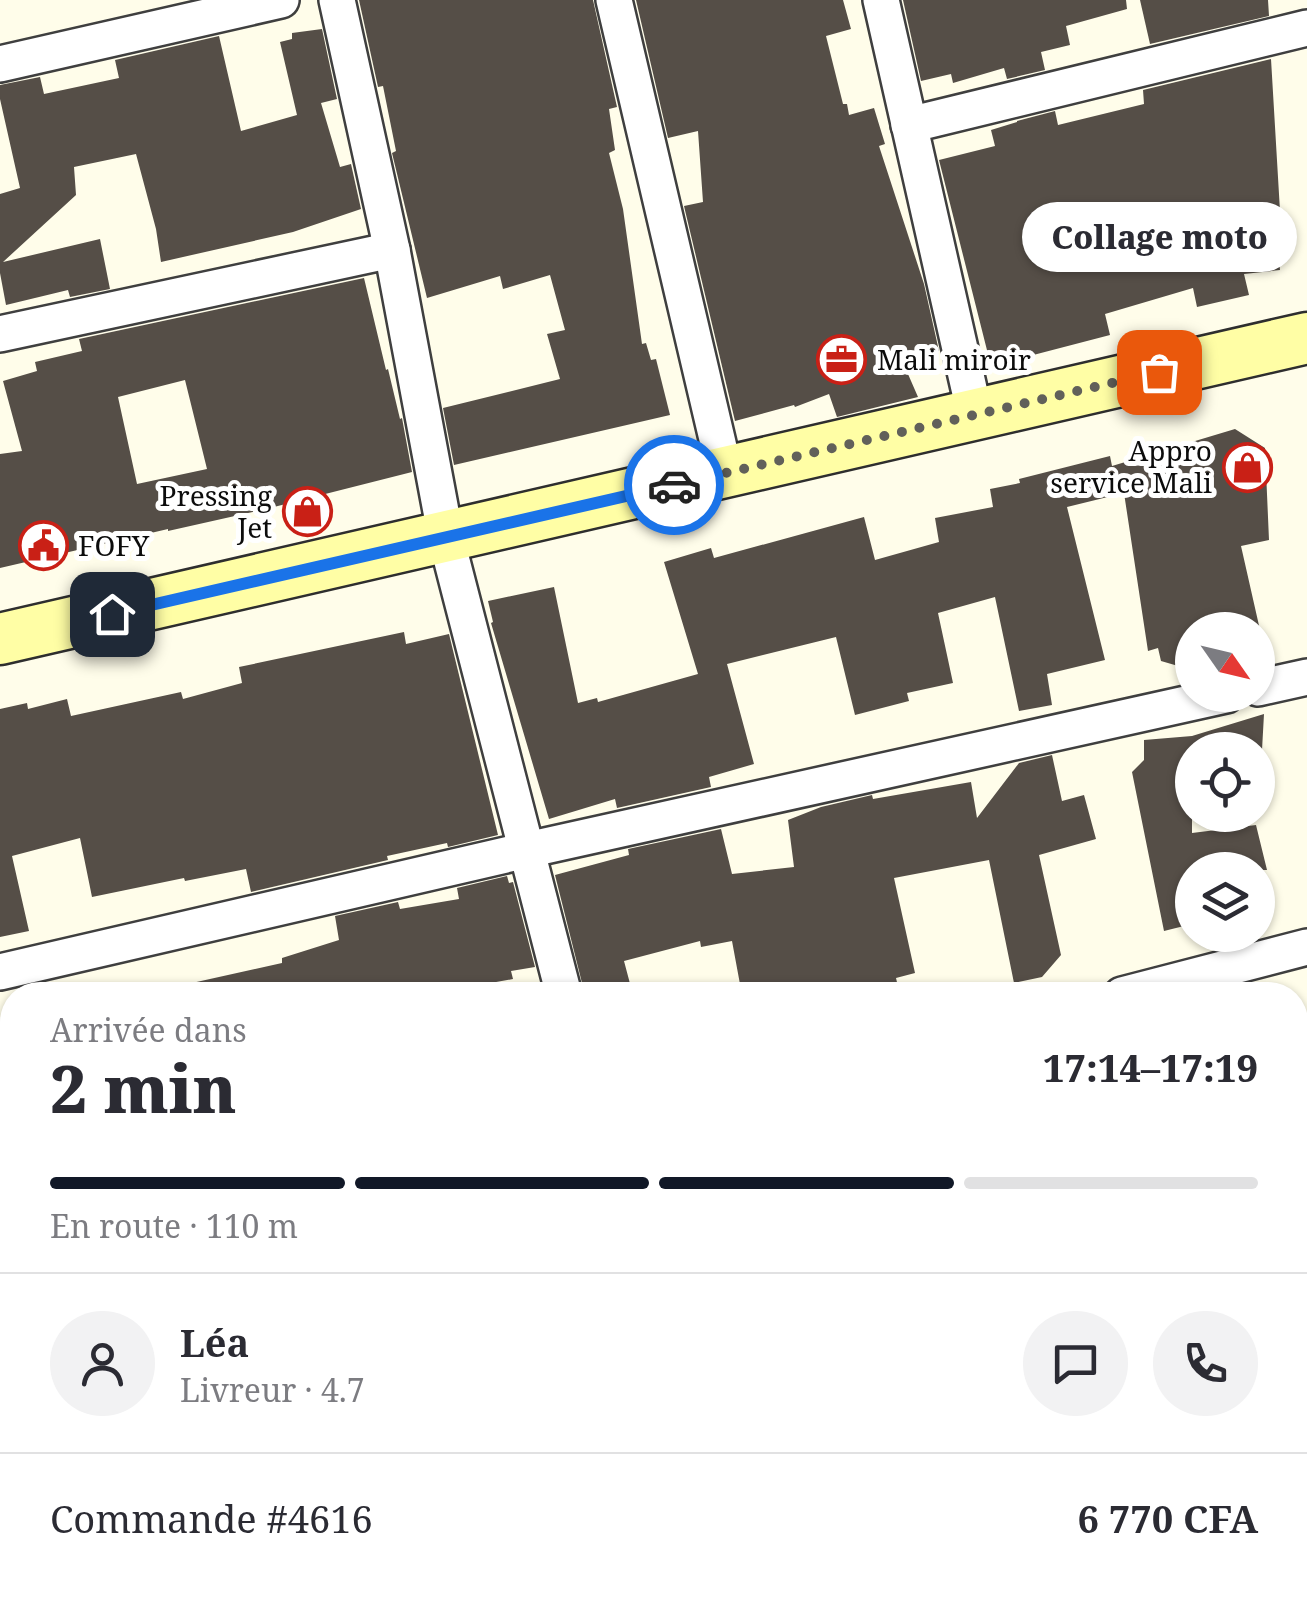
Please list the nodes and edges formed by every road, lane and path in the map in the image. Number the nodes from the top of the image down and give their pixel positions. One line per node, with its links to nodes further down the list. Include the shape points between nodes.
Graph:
1 (280, 0): 6 (street)
2 (336, 0): 8 (street)
3 (614, 0): 12 (street)
4 (881, 0): 7 (street)
5 (1307, 28): 7 (street)
6 (0, 64)
7 (909, 125): 11 (street)
8 (392, 250): 9 (street); 13 (street)
9 (0, 334)
10 (1307, 338): 11 (main road)
11 (974, 415): 12 (main road)
12 (726, 473): 13 (main road)
13 (446, 538): 14 (main road); 18 (street)
14 (0, 640)
15 (1307, 677): 16 (street)
16 (1275, 684)
17 (1175, 706): 18 (street)
18 (527, 850): 20 (street); 21 (street)
19 (1307, 946): 22 (street)
20 (0, 972)
21 (561, 982)
22 (1171, 982)

